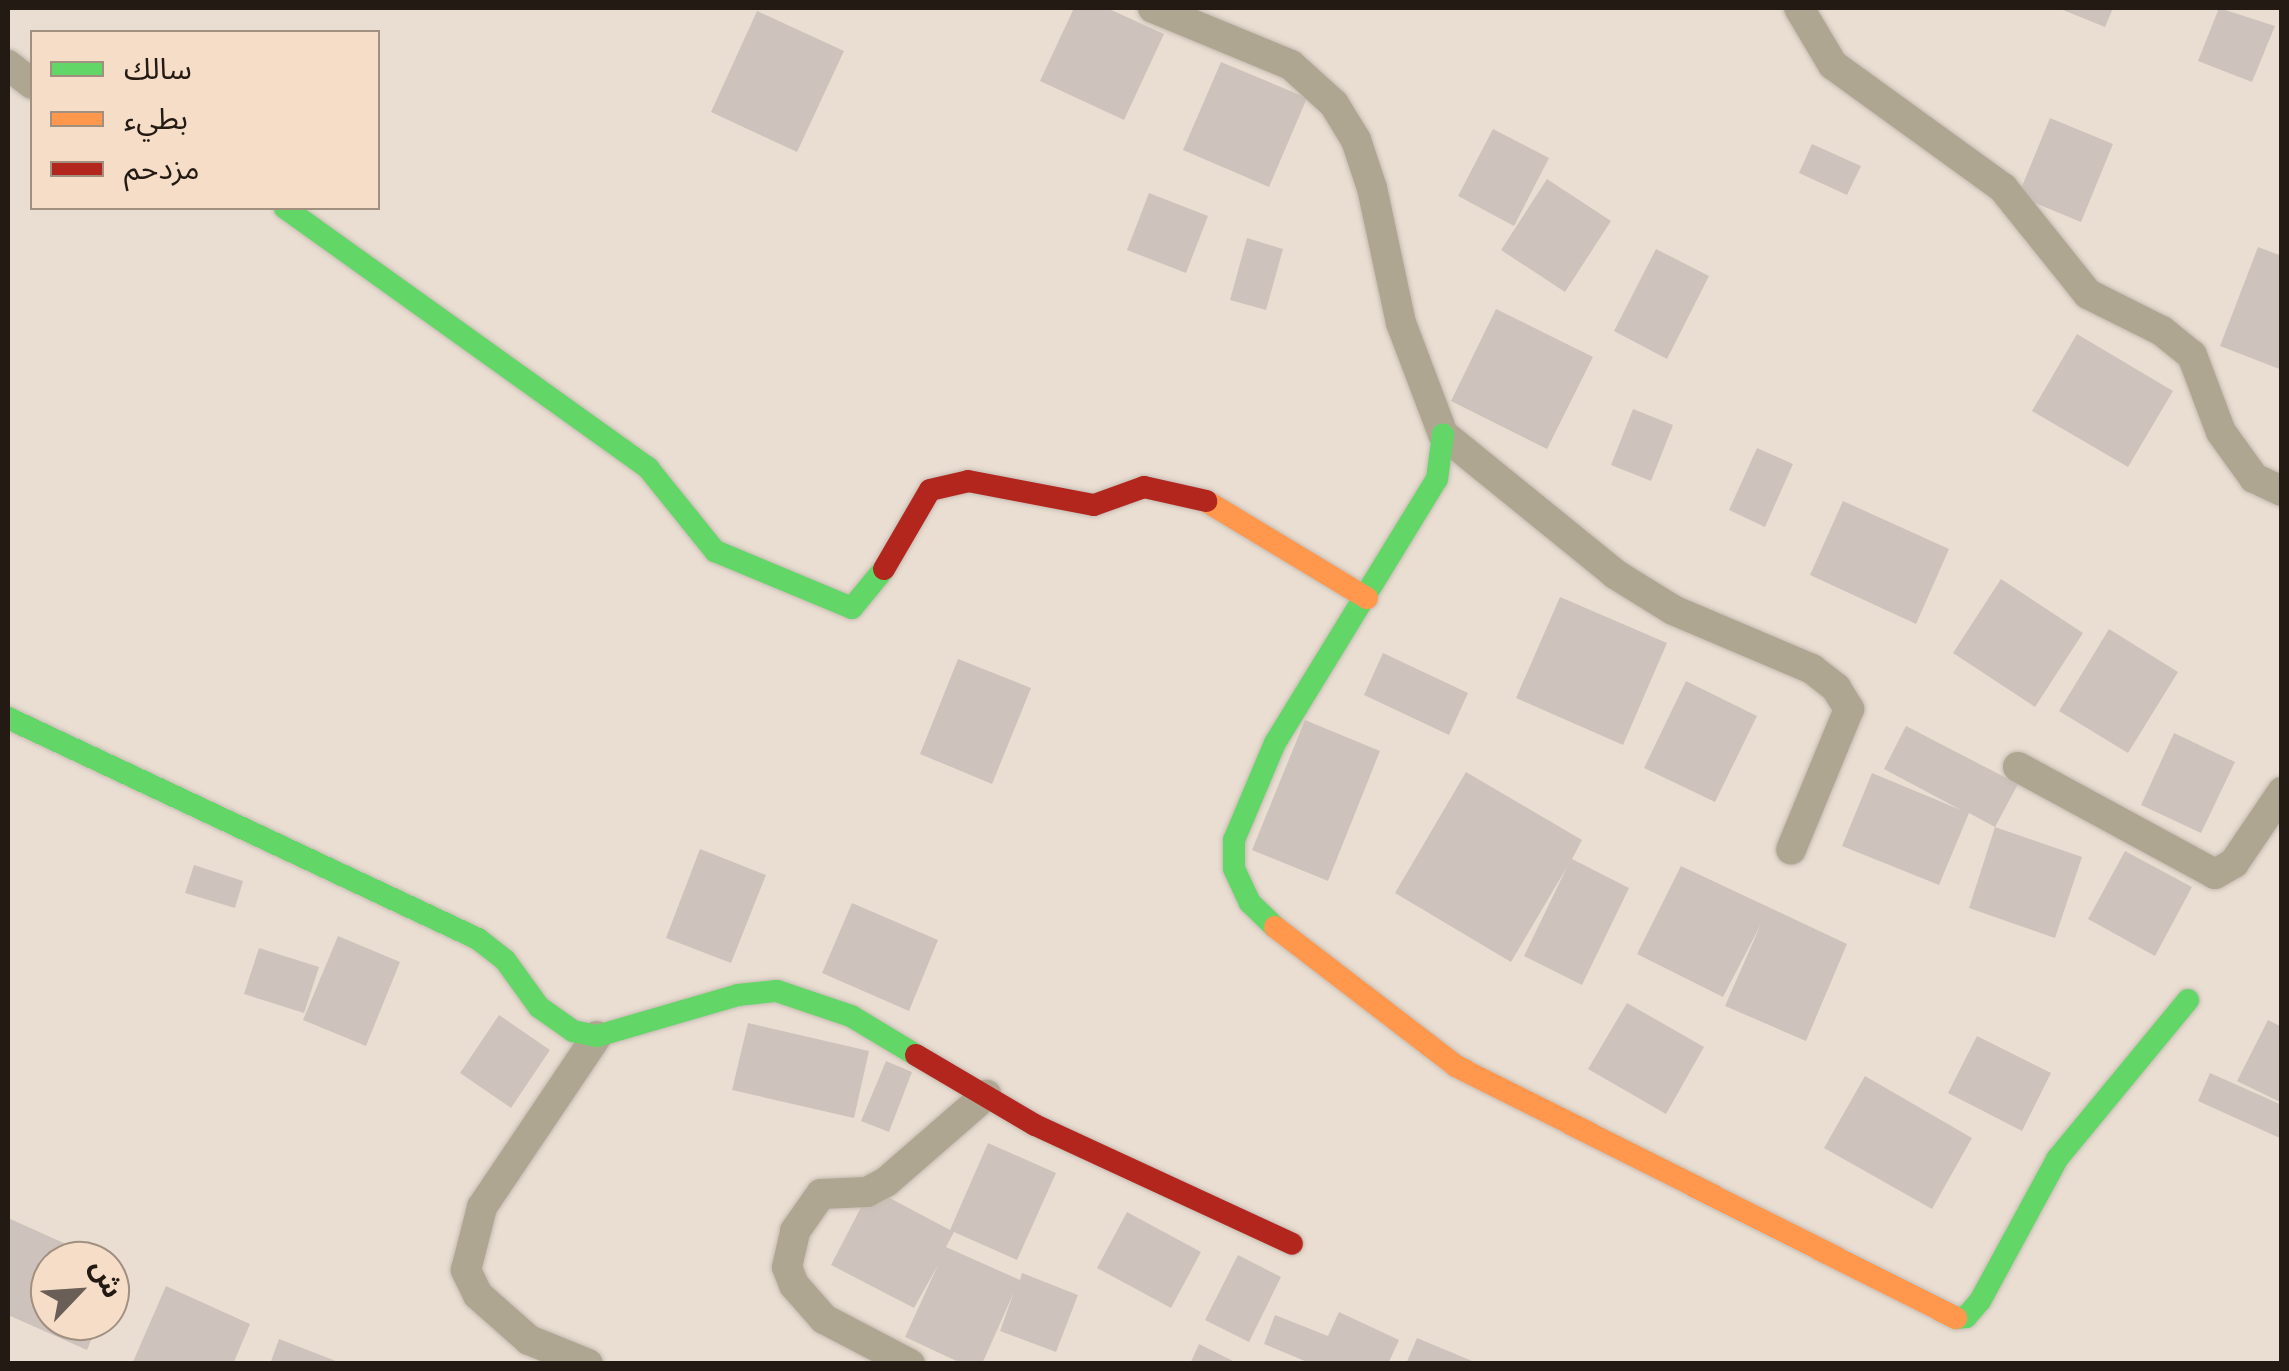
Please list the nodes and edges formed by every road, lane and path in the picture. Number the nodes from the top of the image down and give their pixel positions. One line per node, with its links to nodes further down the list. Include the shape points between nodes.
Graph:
1 (1154, 8): 6 (street, via 1291,65 1334,104 1367,172 1401,323)
2 (1799, 8): 7 (street, via 1832,66 2003,188 2088,294 2162,331 2192,355 2221,432 2254,478)
3 (8, 65): 4 (street)
4 (30, 82)
5 (288, 210): 8 (street, via 648,468 715,551 835,606 852,608 869,594 930,490 968,480 1094,505 1144,487 1193,493)
6 (1443, 434): 8 (street, via 1437,480); 12 (street, via 1615,574 1673,610 1812,669 1836,688 1849,709)
7 (2282, 491)
8 (1367, 598): 13 (street, via 1274,743 1251,795 1234,840 1234,868 1250,902 1292,945 1456,1066 1934,1313 1966,1317 1980,1301 2056,1159)
9 (8, 718): 14 (street, via 478,939 505,960 539,1007 573,1031)
10 (2018, 768): 11 (street, via 2215,874 2234,863)
11 (2282, 792)
12 (1791, 850)
13 (2188, 1000)
14 (597, 1036): 15 (street, via 738,995 777,991 851,1016); 17 (street, via 482,1207 466,1270 478,1295 529,1340)
15 (986, 1095): 16 (street, via 1035,1125); 18 (street, via 886,1182 868,1192 822,1194 794,1230 787,1267 794,1285 824,1319)
16 (1292, 1244)
17 (588, 1364)
18 (910, 1364)

